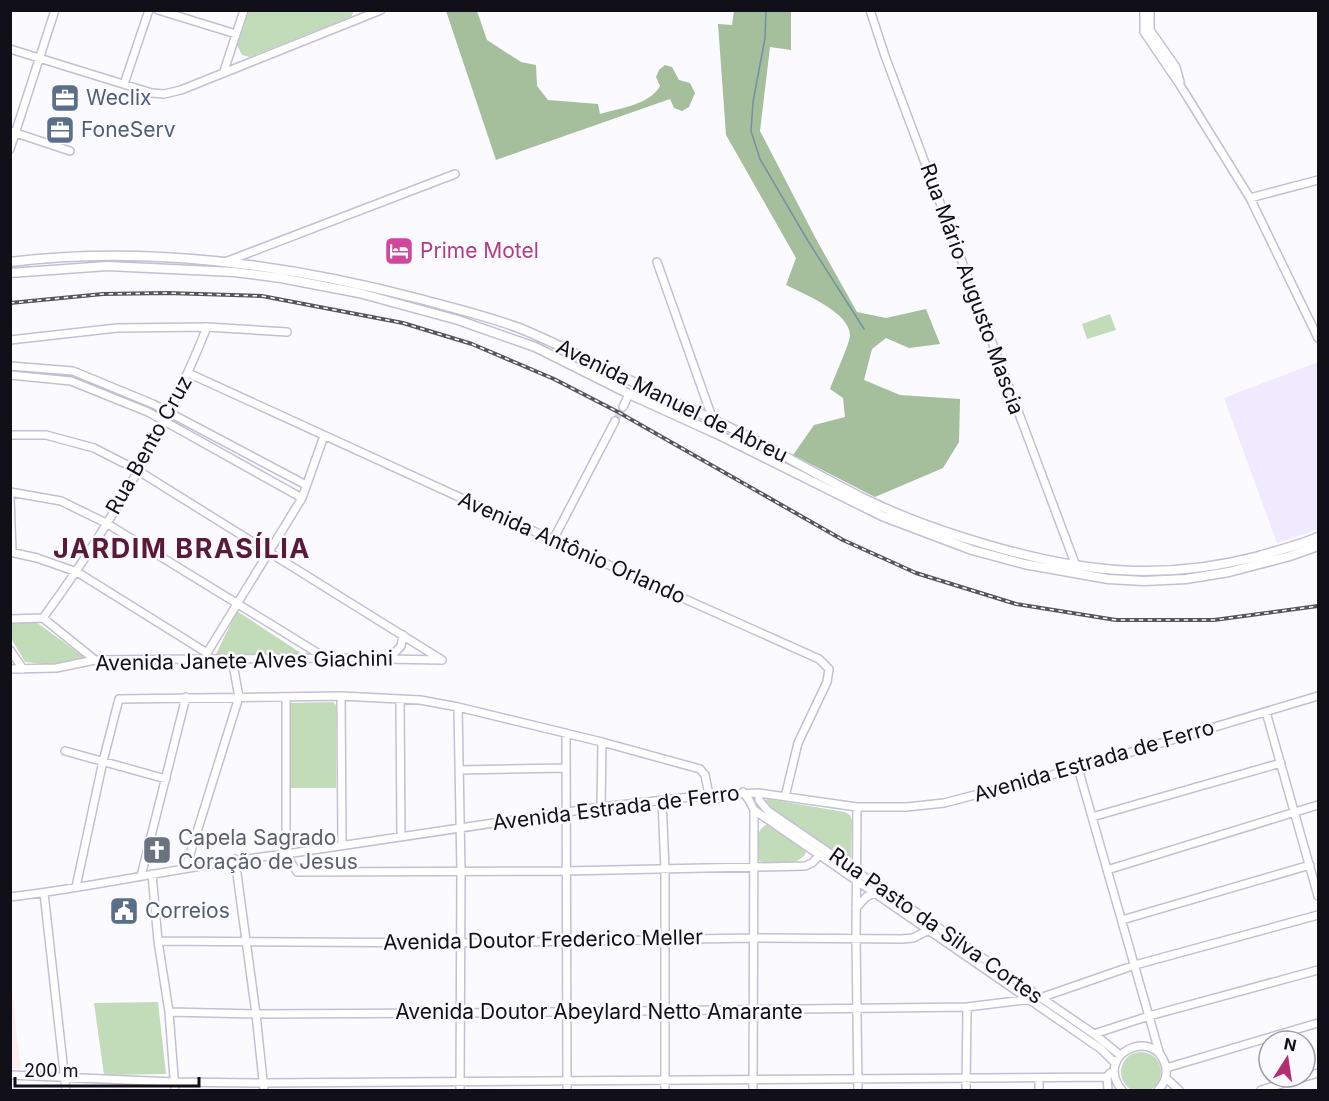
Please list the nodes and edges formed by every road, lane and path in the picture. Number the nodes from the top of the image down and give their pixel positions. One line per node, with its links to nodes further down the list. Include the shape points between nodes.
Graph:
1 (55, 10): 12 (street)
2 (149, 10): 14 (street)
3 (158, 10): 10 (street)
4 (244, 10): 10 (street)
5 (381, 10): 9 (street)
6 (870, 10): 51 (street, Rua Mário Augusto Mascia)
7 (1144, 10): 15 (street, via 1144,32)
8 (1150, 10): 15 (street, via 1150,30 1176,67)
9 (360, 14): 13 (street)
10 (236, 34): 13 (street)
11 (10, 49): 12 (street)
12 (40, 58): 14 (street); 16 (street)
13 (224, 71): 14 (street, via 164,94)
14 (124, 84)
15 (1180, 85): 21 (street)
16 (13, 132): 17 (street); 18 (street)
17 (10, 149)
18 (70, 151)
19 (455, 174): 23 (street)
20 (1318, 180): 21 (street)
21 (1250, 198): 28 (street)
22 (10, 262): 23 (main road, Avenida Manuel de Abreu, via 98,256)
23 (222, 262): 36 (main road, Avenida Manuel de Abreu, via 341,280 506,323)
24 (657, 262): 36 (street)
25 (10, 273): 33 (main road, Avenida Manuel de Abreu, via 107,266 165,267 314,284 496,332)
26 (207, 327): 27 (street); 29 (street, via 117,328); 31 (street, Rua Bento Cruz)
27 (287, 332)
28 (1318, 338)
29 (10, 340)
30 (10, 366): 35 (street, via 73,370)
31 (188, 373): 35 (street, Rua Bento Cruz); 40 (street, Avenida Antônio Orlando)
32 (10, 375): 37 (street, via 71,381)
33 (629, 394): 34 (street); 48 (main road, Avenida Manuel de Abreu, via 882,516 927,535 1024,564 1108,579 1185,579 1229,572)
34 (623, 407)
35 (167, 412): 37 (street, Rua Bento Cruz); 42 (street)
36 (713, 420): 51 (main road, Avenida Manuel de Abreu, via 867,500 910,518 991,546)
37 (163, 421): 41 (street, Rua Bento Cruz); 44 (street)
38 (615, 421): 47 (street)
39 (10, 435): 41 (street, via 46,435 94,448)
40 (324, 436): 42 (street); 47 (street, Avenida Antônio Orlando)
41 (137, 470): 45 (street, Rua Bento Cruz); 50 (street)
42 (306, 485): 44 (street)
43 (10, 494): 45 (street, via 62,501); 49 (street)
44 (302, 498): 50 (street)
45 (106, 523): 52 (street, Rua Bento Cruz); 53 (street)
46 (1318, 537): 51 (main road, Avenida Manuel de Abreu, via 1226,565 1186,570 1122,571)
47 (553, 540): 85 (street, Avenida Antônio Orlando, via 819,659 829,669 827,682 798,742)
48 (1318, 546)
49 (11, 552): 52 (street)
50 (270, 553): 53 (street); 56 (street)
51 (1076, 566)
52 (77, 572): 54 (street, Rua Bento Cruz); 58 (street)
53 (239, 603): 58 (street); 59 (street)
54 (43, 618): 55 (street); 62 (street)
55 (10, 619)
56 (403, 635): 61 (street, via 401,646); 61 (street, Avenida Janete Alves Giachini, via 442,660)
57 (10, 650): 64 (street)
58 (207, 656): 60 (street, Avenida Janete Alves Giachini); 62 (street, Avenida Janete Alves Giachini)
59 (326, 658): 60 (street, Avenida Janete Alves Giachini); 61 (street, Avenida Janete Alves Giachini)
60 (232, 659): 68 (street)
61 (389, 659)
62 (95, 660): 64 (street, Avenida Janete Alves Giachini, via 56,668)
63 (10, 669): 64 (street, Avenida Janete Alves Giachini)
64 (23, 669)
65 (340, 696): 69 (street); 70 (street); 96 (street)
66 (1318, 696): 72 (street, Avenida Estrada de Ferro)
67 (186, 697): 68 (street); 76 (street, via 119,699); 81 (street)
68 (239, 697): 69 (street); 101 (street)
69 (286, 697): 97 (street)
70 (400, 700): 71 (street); 95 (street)
71 (458, 707): 73 (street); 80 (street)
72 (1266, 712): 77 (street); 79 (street, Avenida Estrada de Ferro)
73 (566, 733): 74 (street); 78 (street)
74 (602, 742): 84 (street, via 700,769); 88 (street)
75 (65, 752): 76 (street)
76 (103, 761): 81 (street); 111 (street)
77 (1281, 763): 91 (street); 93 (street)
78 (565, 768): 80 (street); 92 (street)
79 (1078, 768): 89 (street, Avenida Estrada de Ferro, via 944,803); 93 (street)
80 (459, 770): 94 (street)
81 (166, 779): 109 (street)
82 (743, 792): 83 (street, Avenida Estrada de Ferro); 84 (street, Avenida Estrada de Ferro); 90 (street)
83 (759, 793): 85 (street, Avenida Estrada de Ferro); 106 (street, Rua Pasto da Silva Cortes, via 759,800 768,811)
84 (709, 795): 86 (street, Avenida Estrada de Ferro)
85 (785, 797): 89 (street, Avenida Estrada de Ferro)
86 (662, 800): 88 (street, Avenida Estrada de Ferro); 103 (street)
87 (1318, 805): 91 (street)
88 (601, 807): 92 (street, Avenida Estrada de Ferro)
89 (857, 807): 106 (street)
90 (754, 810): 98 (street, Rua Pasto da Silva Cortes); 102 (street)
91 (1295, 811): 100 (street); 104 (street)
92 (566, 813): 94 (street, Avenida Estrada de Ferro); 105 (street)
93 (1092, 816): 104 (street)
94 (460, 828): 95 (street, Avenida Estrada de Ferro); 107 (street)
95 (401, 837): 96 (street, Avenida Estrada de Ferro)
96 (342, 844): 97 (street, Avenida Estrada de Ferro)
97 (286, 854): 99 (street, Avenida Estrada de Ferro); 107 (street, via 297,872)
98 (819, 856): 102 (street, via 805,866); 110 (street, Rua Pasto da Silva Cortes)
99 (235, 860): 101 (street, Avenida Estrada de Ferro); 125 (street)
100 (1310, 865): 114 (street); 118 (street)
101 (186, 867): 108 (street, Avenida Estrada de Ferro)
102 (752, 867): 103 (street); 120 (street)
103 (665, 870): 105 (street); 122 (street)
104 (1107, 870): 118 (street)
105 (565, 871): 107 (street); 123 (street)
106 (857, 871): 110 (street); 129 (street, Rua Pasto da Silva Cortes)
107 (460, 872): 126 (street)
108 (152, 874): 109 (street, Avenida Estrada de Ferro); 124 (street)
109 (141, 876): 111 (street, Avenida Estrada de Ferro)
110 (856, 880): 113 (street, Rua Pasto da Silva Cortes); 116 (street)
111 (76, 887): 112 (street, Avenida Estrada de Ferro)
112 (45, 893): 115 (street, Avenida Estrada de Ferro); 149 (street)
113 (875, 893): 116 (street); 119 (street, Rua Pasto da Silva Cortes)
114 (1318, 896)
115 (10, 897)
116 (856, 908): 121 (street)
117 (1318, 915): 127 (street, Avenida Doutor Abeylard Netto Amarante)
118 (1122, 920): 127 (street)
119 (927, 931): 121 (street, Avenida Doutor Frederico Meller, via 909,938); 130 (street, Rua Pasto da Silva Cortes)
120 (752, 938): 121 (street, Avenida Doutor Frederico Meller); 122 (street, Avenida Doutor Frederico Meller); 135 (street)
121 (856, 938): 132 (street)
122 (665, 939): 123 (street, Avenida Doutor Frederico Meller); 134 (street)
123 (566, 940): 126 (street, Avenida Doutor Frederico Meller); 133 (street)
124 (158, 941): 125 (street, Avenida Doutor Frederico Meller); 136 (street)
125 (245, 941): 126 (street, Avenida Doutor Frederico Meller); 138 (street)
126 (460, 943): 137 (street)
127 (1135, 965): 129 (street, Avenida Doutor Abeylard Netto Amarante); 139 (street)
128 (1318, 970): 139 (street)
129 (1040, 998): 130 (street, Avenida Doutor Abeylard Netto Amarante); 141 (street, Rua Pasto da Silva Cortes)
130 (1029, 1001): 131 (street, Avenida Doutor Abeylard Netto Amarante); 144 (street, Rua Pasto da Silva Cortes, via 1101,1049)
131 (967, 1007): 132 (street, Avenida Doutor Abeylard Netto Amarante); 153 (street)
132 (857, 1010): 135 (street, Avenida Doutor Abeylard Netto Amarante); 152 (street)
133 (567, 1011): 134 (street, Avenida Doutor Abeylard Netto Amarante); 137 (street, Avenida Doutor Abeylard Netto Amarante); 156 (street)
134 (664, 1011): 135 (street, Avenida Doutor Abeylard Netto Amarante); 157 (street)
135 (752, 1011): 151 (street)
136 (169, 1012): 138 (street, Avenida Doutor Abeylard Netto Amarante); 158 (street)
137 (459, 1013): 138 (street, Avenida Doutor Abeylard Netto Amarante); 155 (street)
138 (256, 1014): 159 (street)
139 (1149, 1016): 141 (street); 143 (street)
140 (1318, 1023): 145 (street)
141 (1094, 1034): 142 (street, Rua Pasto da Silva Cortes)
142 (1120, 1055): 143 (street, via 1141,1046); 144 (street)
143 (1160, 1055): 145 (street)
144 (1115, 1065): 148 (street); 169 (street, via 1116,1083)
145 (1166, 1068): 150 (street)
146 (1318, 1073): 172 (street)
147 (10, 1074): 149 (street)
148 (1107, 1077): 154 (street); 168 (street)
149 (64, 1078): 158 (street); 160 (street)
150 (1166, 1078): 170 (street); 171 (street)
151 (753, 1079): 152 (street); 157 (street); 164 (street)
152 (858, 1079): 153 (street); 165 (street)
153 (966, 1079): 154 (street); 166 (street)
154 (1040, 1079): 167 (street)
155 (460, 1081): 156 (street); 159 (street); 161 (street)
156 (567, 1081): 157 (street); 162 (street)
157 (665, 1081): 163 (street)
158 (175, 1087): 159 (street)
159 (264, 1087)
160 (66, 1090)
161 (460, 1090)
162 (567, 1090)
163 (665, 1090)
164 (753, 1090)
165 (858, 1090)
166 (966, 1090)
167 (1039, 1090)
168 (1108, 1090): 169 (street)
169 (1121, 1090)
170 (1159, 1090)
171 (1179, 1090)
172 (1261, 1090)

